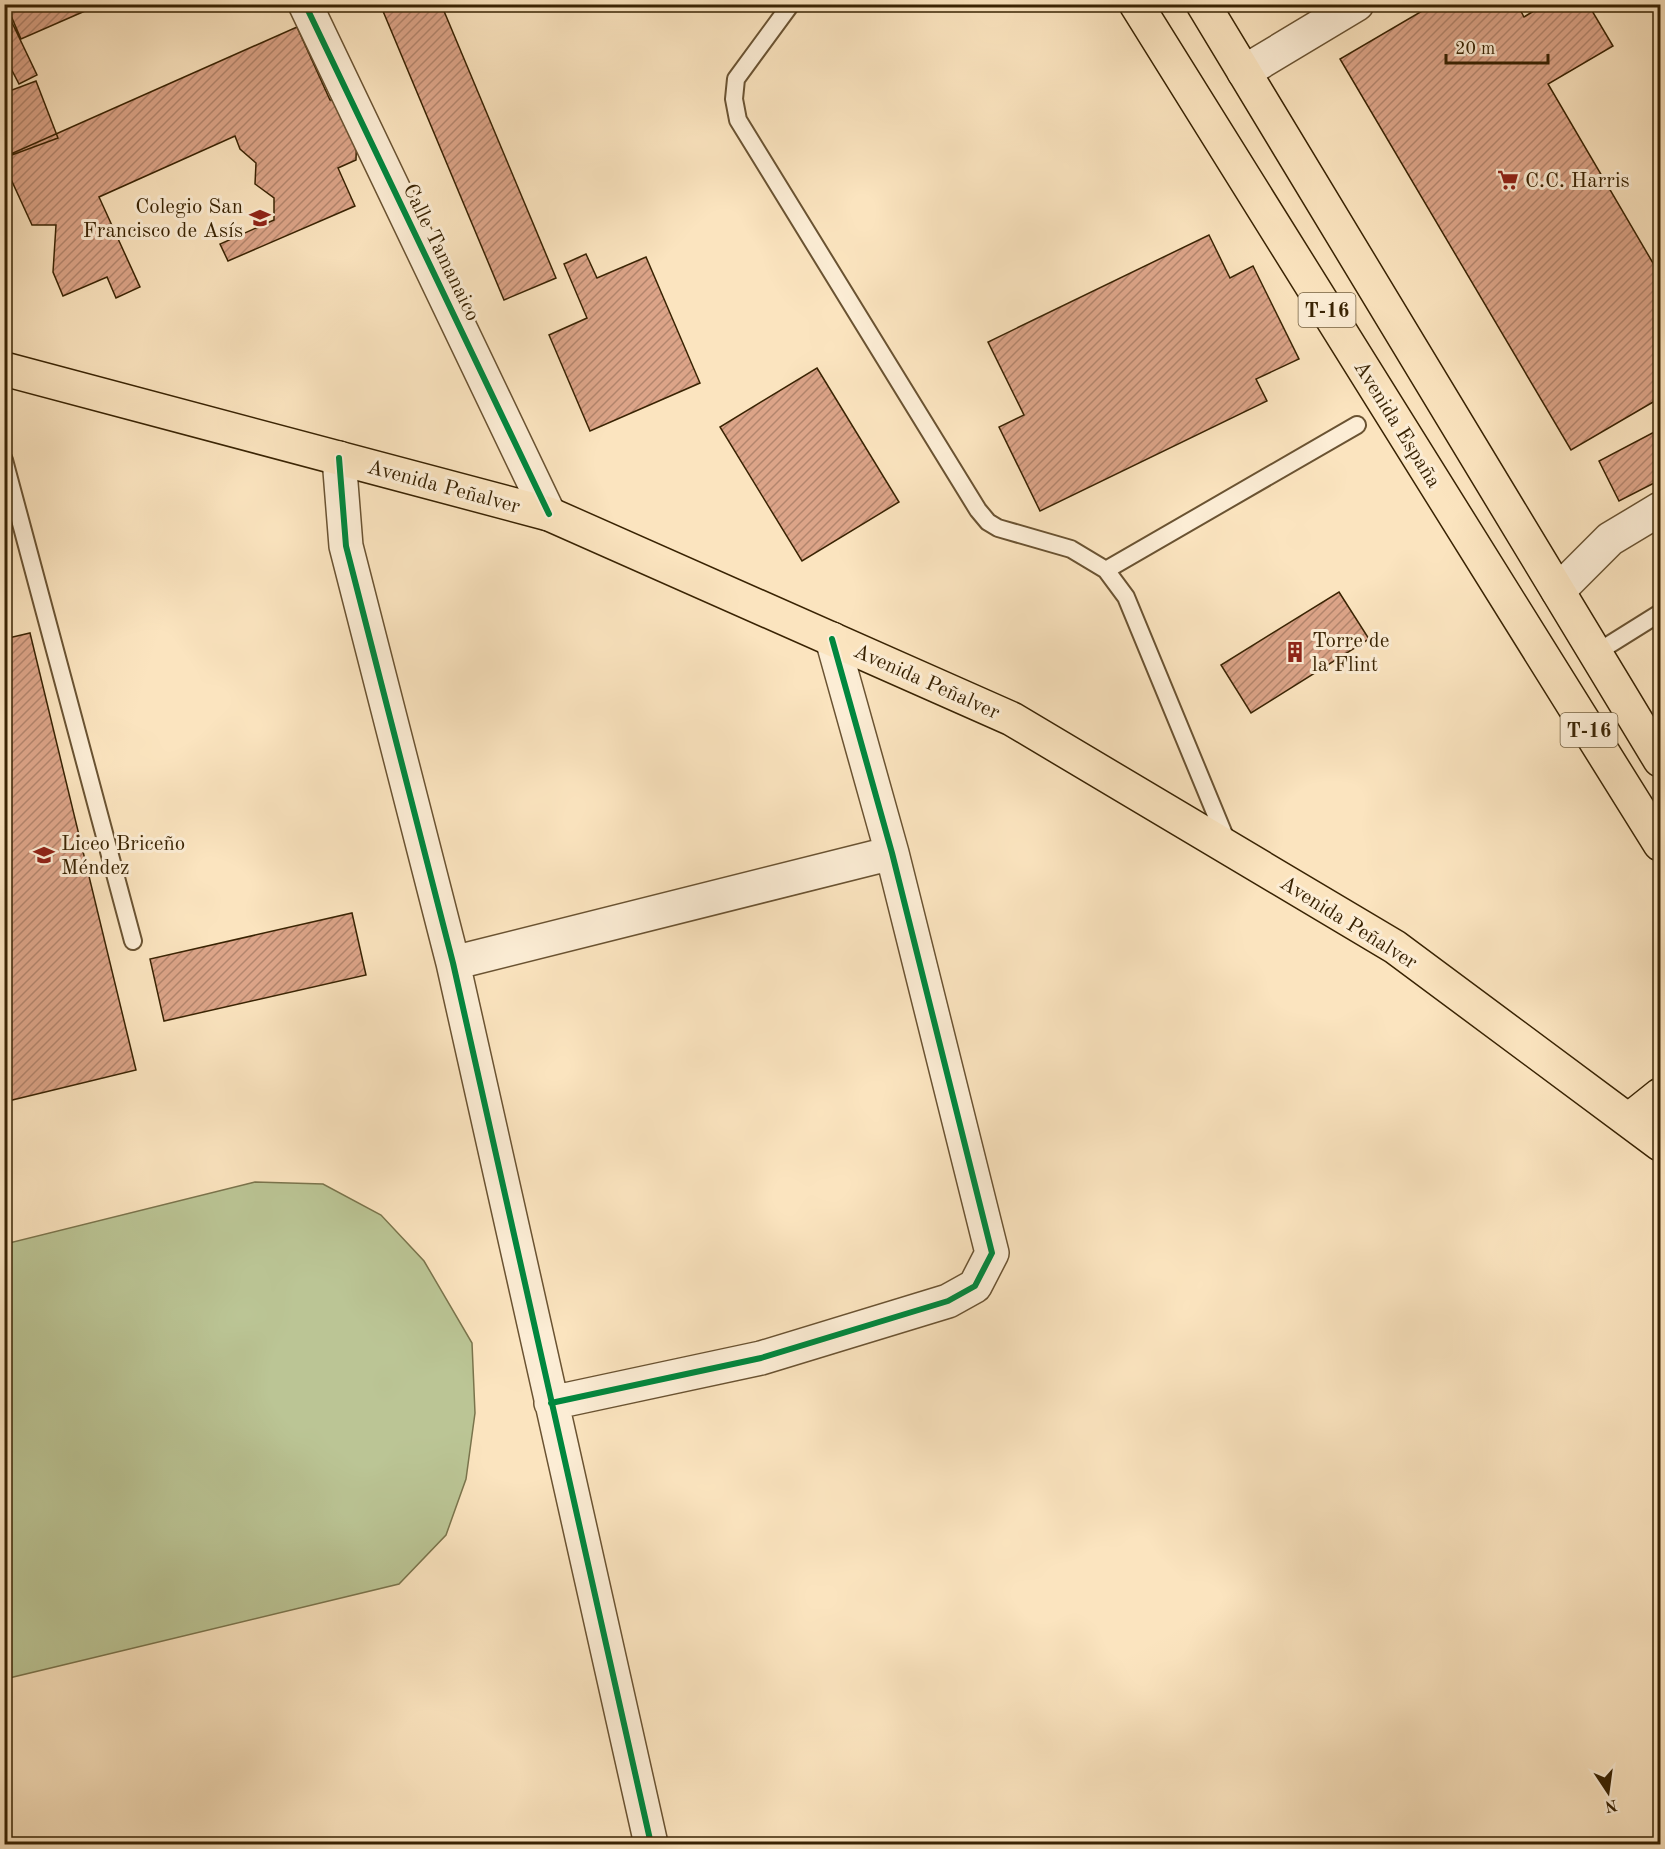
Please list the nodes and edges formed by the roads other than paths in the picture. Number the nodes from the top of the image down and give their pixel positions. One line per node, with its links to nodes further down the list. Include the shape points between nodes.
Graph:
1 (304, 4): 12 (street, Calle Tamanaico)
2 (791, 4): 13 (lane, via 736,79 738,120 978,510 998,528 1071,549)
3 (1136, 4): 19 (main road, Avenida España / T-16)
4 (1203, 4): 6 (main road, T-16)
5 (1357, 4): 6 (street)
6 (1244, 72): 14 (main road, T-16)
7 (4, 369): 9 (main road, Avenida Peñalver)
8 (1357, 425): 13 (lane)
9 (339, 458): 12 (main road, Avenida Peñalver); 23 (street, via 345,546)
10 (4, 460): 22 (lane)
11 (1660, 509): 14 (street, via 1610,539)
12 (549, 514): 16 (main road, Avenida Peñalver)
13 (1106, 570): 20 (lane, via 1126,597)
14 (1558, 591): 17 (main road, T-16)
15 (1660, 613): 17 (lane)
16 (832, 639): 20 (main road, Avenida Peñalver, via 1012,719); 21 (street)
17 (1596, 653): 18 (main road, T-16)
18 (1660, 760)
19 (1660, 844)
20 (1230, 849): 25 (main road, Avenida Peñalver, via 1395,947)
21 (892, 853): 23 (street); 27 (street, via 992,1253 975,1286 948,1301 761,1358)
22 (133, 941)
23 (453, 963): 27 (street)
24 (1660, 1095): 25 (main road)
25 (1630, 1119): 26 (main road, Avenida Peñalver)
26 (1660, 1144)
27 (551, 1403): 28 (street)
28 (651, 1845)

